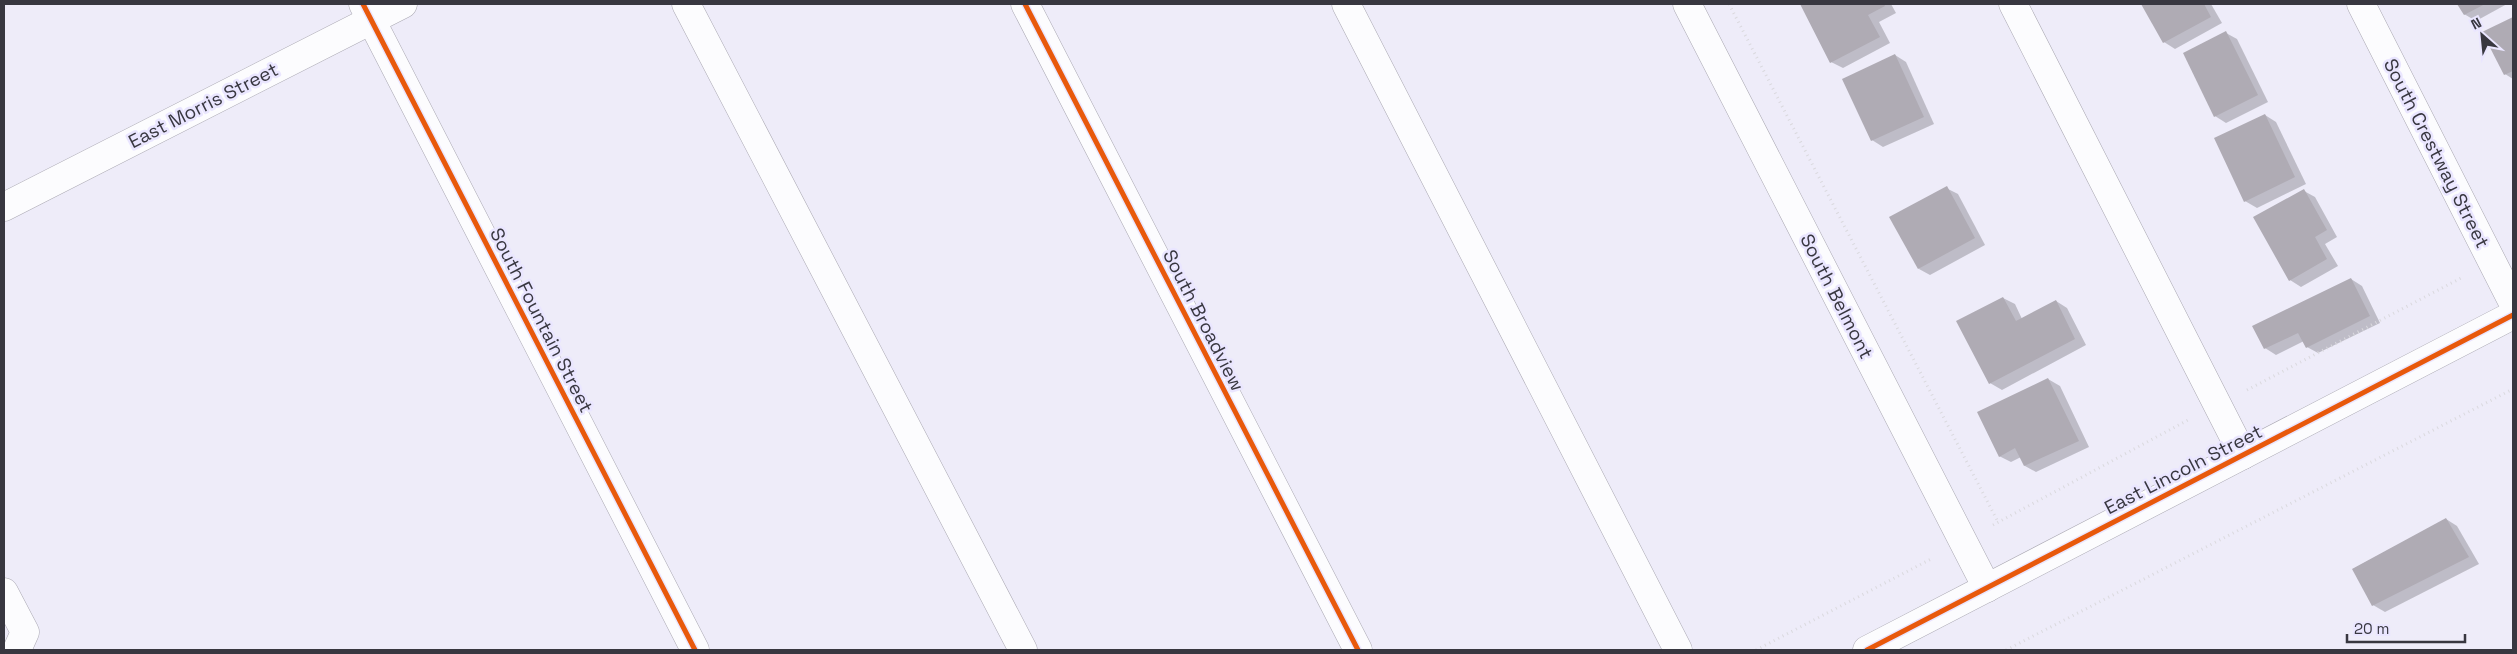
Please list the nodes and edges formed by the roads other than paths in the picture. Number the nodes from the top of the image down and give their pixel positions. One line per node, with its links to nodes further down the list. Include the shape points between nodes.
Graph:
1 (403, 4): 8 (street, East Morris Street)
2 (686, 4): 17 (street)
3 (1025, 4): 18 (street, South Broadview)
4 (1346, 4): 19 (street)
5 (1687, 4): 13 (street, South Belmont)
6 (2012, 4): 12 (street)
7 (2361, 4): 10 (street, South Crestway Street)
8 (367, 12): 9 (street, East Morris Street); 16 (street, South Fountain Street)
9 (4, 207)
10 (2513, 303)
11 (2513, 315): 12 (street, East Lincoln Street)
12 (2243, 455): 13 (street, East Lincoln Street)
13 (1987, 588): 20 (street, East Lincoln Street)
14 (4, 592): 15 (street, via 25,632)
15 (17, 650)
16 (695, 650)
17 (1023, 650)
18 (1358, 650)
19 (1678, 650)
20 (1867, 650)

